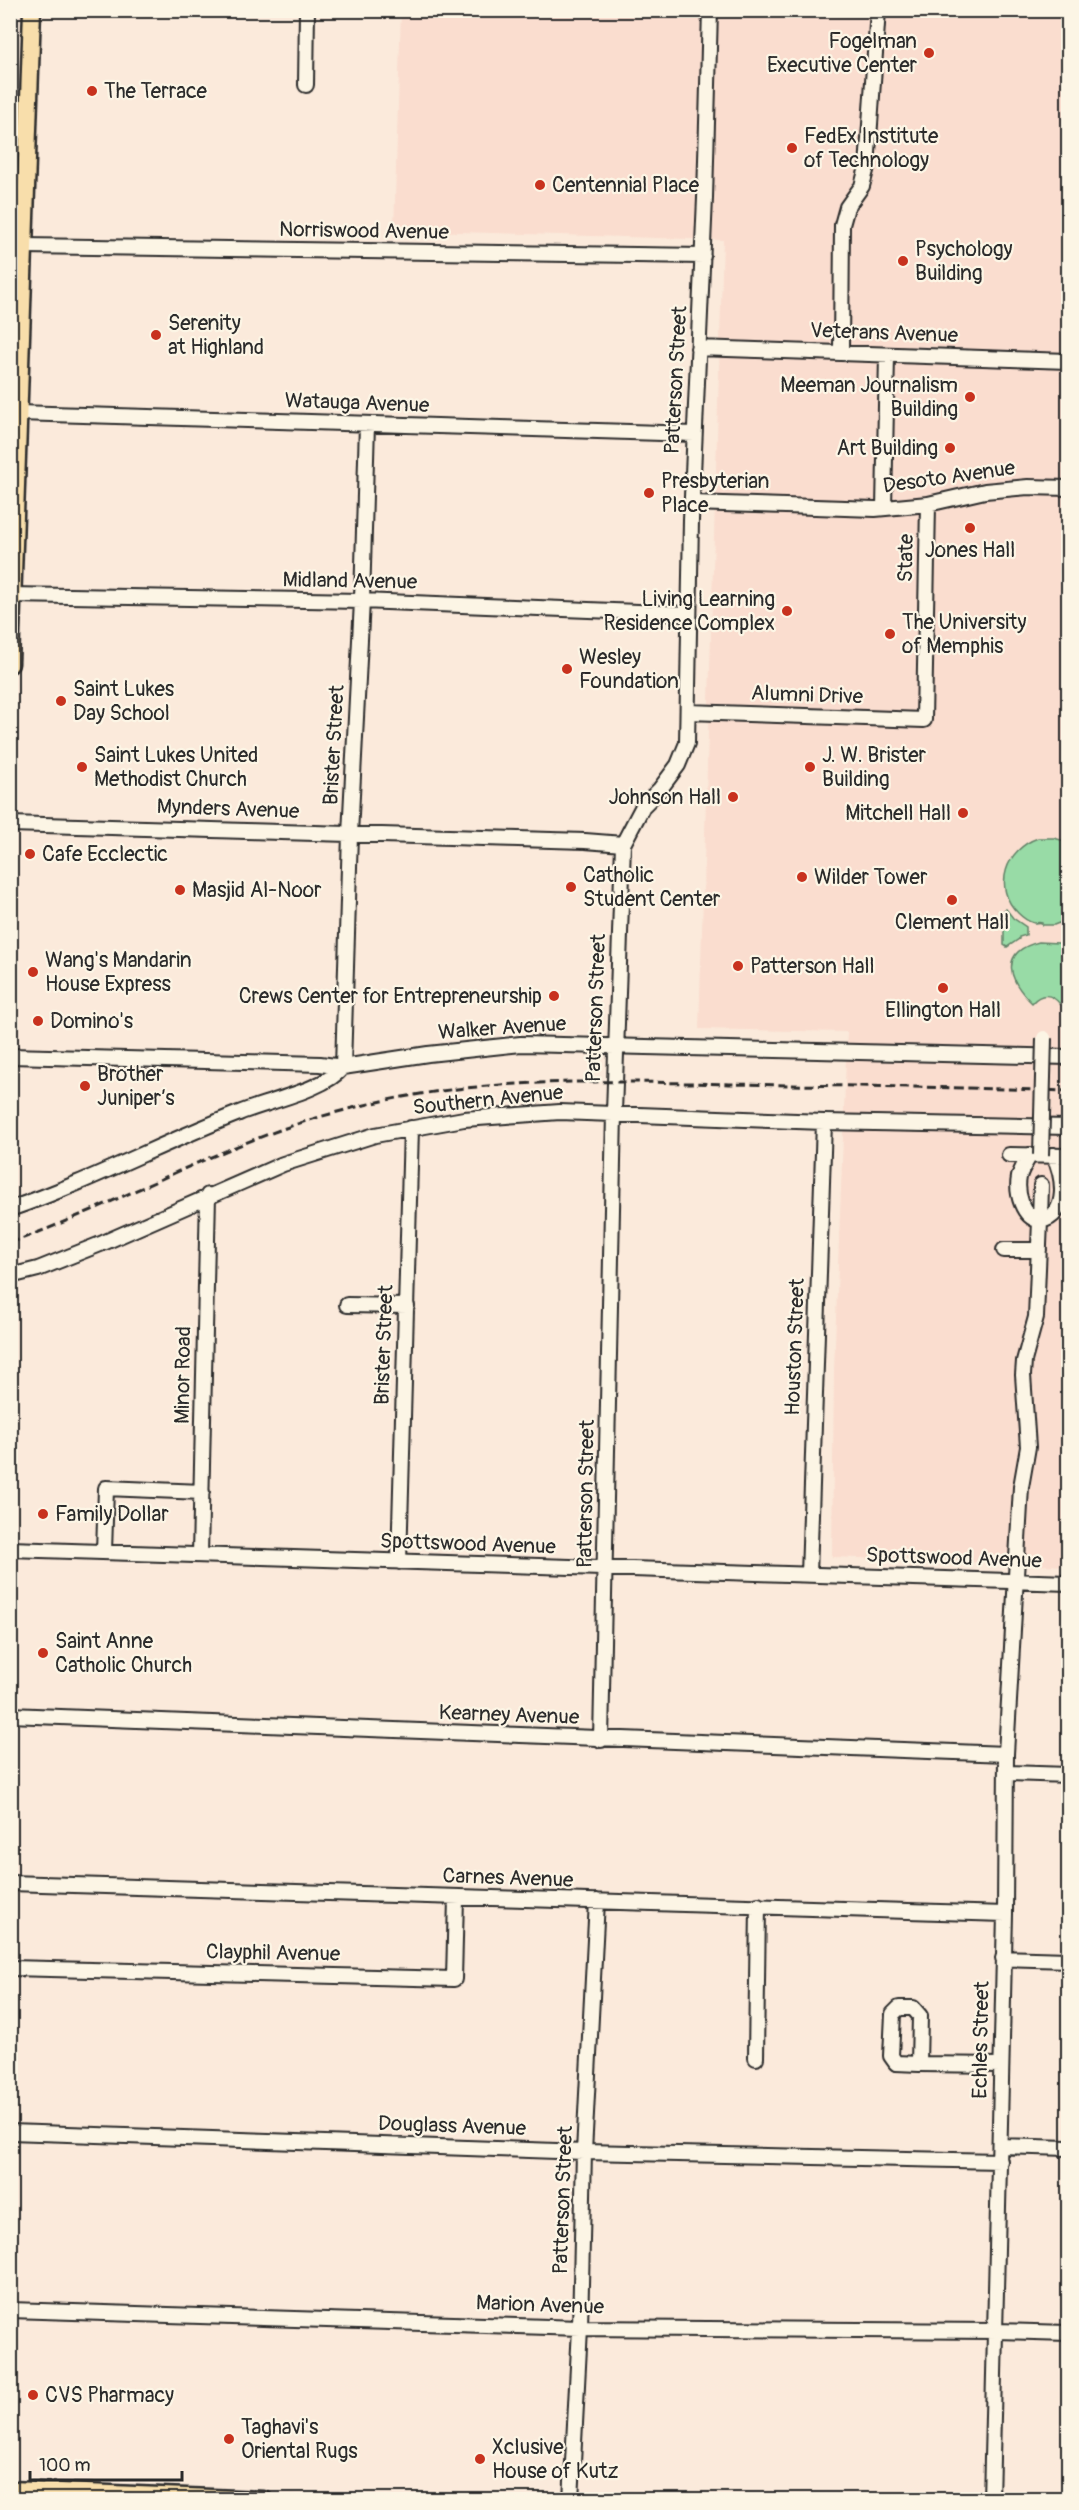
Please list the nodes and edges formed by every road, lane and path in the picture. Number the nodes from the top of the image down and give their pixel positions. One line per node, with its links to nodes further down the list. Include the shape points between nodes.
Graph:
1 (33, 10): 6 (main road)
2 (307, 10): 5 (street)
3 (710, 10): 7 (street, Patterson Street)
4 (879, 10): 9 (street, via 867,167 842,225)
5 (306, 85)
6 (24, 246): 7 (street, Norriswood Avenue); 12 (main road)
7 (703, 256): 8 (street, Patterson Street)
8 (698, 348): 9 (street, Veterans Avenue); 14 (street, Patterson Street)
9 (841, 352): 10 (street, Veterans Avenue)
10 (888, 355): 11 (street, Veterans Avenue); 18 (street, State)
11 (1068, 361)
12 (18, 413): 13 (street, Watauga Avenue); 19 (main road)
13 (367, 424): 14 (street, Watauga Avenue); 20 (street, Brister Street)
14 (694, 434): 16 (street, Patterson Street)
15 (1068, 488): 17 (street, Desoto Avenue, via 985,491)
16 (692, 503): 18 (street, Desoto Avenue); 21 (street, Patterson Street)
17 (928, 504): 18 (street, Desoto Avenue); 24 (street, State)
18 (884, 508)
19 (12, 595): 20 (street, Midland Avenue); 22 (main road)
20 (362, 601): 21 (street, Midland Avenue); 26 (street, Brister Street)
21 (688, 614): 23 (street, Patterson Street)
22 (10, 664)
23 (688, 712): 24 (street, Alumni Drive); 27 (street, Patterson Street, via 687,743 678,765 643,806)
24 (924, 720)
25 (10, 825): 26 (street, Mynders Avenue)
26 (350, 834): 27 (street, Mynders Avenue); 32 (street, Brister Street)
27 (623, 844): 29 (street, Patterson Street)
28 (1044, 1038): 38 (street, bridge)
29 (616, 1045): 31 (street, Walker Avenue); 32 (street, Walker Avenue, via 492,1046); 33 (street, Patterson Street)
30 (10, 1056): 32 (street, Walker Avenue)
31 (1068, 1057)
32 (343, 1067): 44 (street, via 328,1081 239,1113)
33 (614, 1113): 34 (street, Southern Avenue); 36 (street, Southern Avenue, via 509,1115); 56 (street, Patterson Street)
34 (824, 1122): 35 (street, Southern Avenue); 57 (street, Houston Street)
35 (1068, 1127)
36 (411, 1128): 43 (street, Southern Avenue, via 310,1155); 50 (street, Brister Street)
37 (1009, 1155): 38 (street)
38 (1042, 1155): 39 (street); 40 (street, via 1022,1169); 42 (street, via 1061,1170)
39 (1068, 1156)
40 (1018, 1185): 41 (street); 45 (street, via 1026,1212)
41 (1041, 1185): 42 (street); 45 (street, Echles Street)
42 (1065, 1186): 45 (street, via 1054,1213)
43 (208, 1195): 48 (street, Southern Avenue, via 103,1243); 51 (street, Minor Road)
44 (10, 1209)
45 (1040, 1221): 47 (street, Echles Street)
46 (1004, 1250): 47 (street)
47 (1039, 1251): 58 (street, Echles Street, via 1036,1317 1023,1375 1028,1447 1021,1487)
48 (10, 1276)
49 (347, 1305): 50 (street)
50 (406, 1306): 55 (street, Brister Street)
51 (202, 1492): 53 (street, via 106,1488); 54 (street, Minor Road)
52 (10, 1549): 53 (street, Spottswood Avenue)
53 (104, 1552): 54 (street, Spottswood Avenue)
54 (200, 1555): 55 (street, Spottswood Avenue)
55 (399, 1562): 56 (street, Spottswood Avenue)
56 (606, 1570): 57 (street, Spottswood Avenue); 61 (street, Patterson Street)
57 (809, 1575): 58 (street, Spottswood Avenue)
58 (1016, 1581): 59 (street, Spottswood Avenue); 62 (street, Echles Street)
59 (1068, 1583)
60 (10, 1715): 61 (street, Kearney Avenue)
61 (601, 1740): 62 (street, Kearney Avenue)
62 (1006, 1754): 63 (street, Echles Street)
63 (1007, 1773): 64 (street); 69 (street, Echles Street)
64 (1068, 1775)
65 (10, 1883): 66 (street, Carnes Avenue)
66 (456, 1898): 67 (street, Carnes Avenue); 72 (street, Clayphil Avenue, via 454,1978)
67 (597, 1902): 68 (street, Carnes Avenue); 79 (street, Patterson Street)
68 (758, 1905): 69 (street, Carnes Avenue); 73 (street)
69 (1005, 1914): 70 (street, Echles Street)
70 (1003, 1958): 71 (street); 75 (street, Echles Street)
71 (1068, 1960)
72 (10, 1968)
73 (756, 2058)
74 (919, 2064): 75 (street)
75 (1001, 2065): 77 (street, Echles Street)
76 (10, 2132): 79 (street, Douglass Avenue)
77 (1000, 2146): 78 (street); 80 (street, Echles Street)
78 (1068, 2148)
79 (584, 2152): 80 (street, Douglass Avenue); 82 (street, Patterson Street)
80 (1000, 2161): 83 (street, Echles Street)
81 (10, 2310): 82 (street, Marion Avenue)
82 (580, 2328): 83 (street, Marion Avenue); 87 (street, Patterson Street)
83 (996, 2331): 84 (street, Marion Avenue); 88 (street, Echles Street)
84 (1068, 2333)
85 (10, 2490): 86 (main road)
86 (264, 2499)
87 (571, 2499)
88 (991, 2499)

